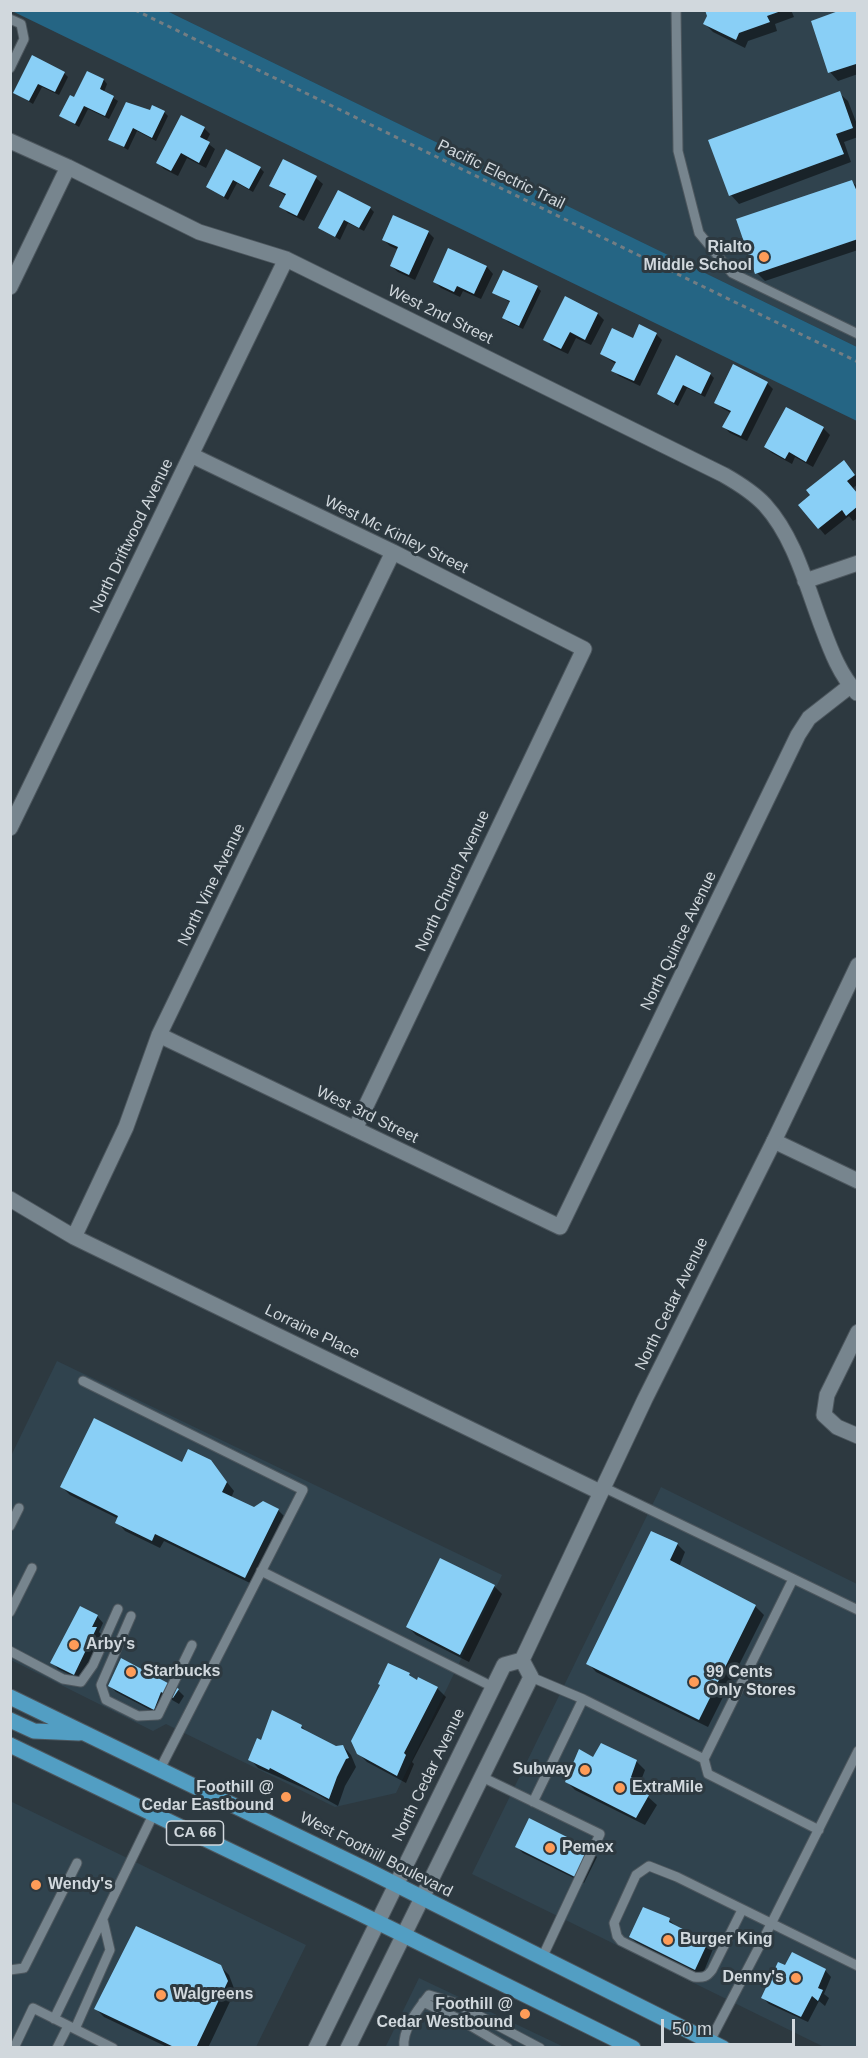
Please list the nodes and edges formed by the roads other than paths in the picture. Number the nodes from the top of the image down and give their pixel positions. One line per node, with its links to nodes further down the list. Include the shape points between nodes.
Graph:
1 (676, 10): 8 (lane, via 678,151 699,233 732,273)
2 (10, 19): 3 (lane, via 21,24 24,39)
3 (10, 68)
4 (10, 141): 5 (street, West 2nd Street)
5 (68, 167): 6 (street, West 2nd Street, via 199,232); 7 (street)
6 (286, 260): 9 (street, North Driftwood Avenue); 12 (street, West 2nd Street, via 732,479 771,513 790,543)
7 (10, 287)
8 (858, 334)
9 (191, 455): 10 (street, West Mc Kinley Street); 15 (street, North Driftwood Avenue)
10 (393, 552): 13 (street, West Mc Kinley Street); 17 (street, North Vine Avenue)
11 (858, 563): 12 (street)
12 (806, 581): 14 (street, West 2nd Street, via 831,653)
13 (584, 649): 18 (street, North Church Avenue)
14 (854, 690): 22 (street, North Quince Avenue, via 809,718 798,735)
15 (10, 828)
16 (858, 965): 19 (street, North Cedar Avenue)
17 (159, 1035): 18 (street, West 3rd Street); 23 (street, North Vine Avenue, via 126,1127)
18 (355, 1129): 22 (street, West 3rd Street)
19 (774, 1141): 20 (street); 27 (street, North Cedar Avenue)
20 (858, 1181)
21 (10, 1199): 23 (street, Lorraine Place)
22 (560, 1227)
23 (74, 1237): 27 (street, Lorraine Place)
24 (858, 1332): 26 (street, via 827,1395 824,1415 837,1427)
25 (83, 1381): 31 (lane, via 303,1490)
26 (858, 1436)
27 (601, 1490): 32 (lane); 39 (street, North Cedar Avenue)
28 (19, 1508): 29 (lane)
29 (10, 1526)
30 (32, 1568): 35 (lane)
31 (261, 1571): 41 (lane); 49 (lane)
32 (793, 1579): 34 (lane); 48 (lane)
33 (118, 1609): 38 (lane, via 93,1665 81,1682 63,1679)
34 (858, 1610)
35 (10, 1612)
36 (131, 1616): 37 (lane, via 101,1684 106,1700 138,1716 158,1715)
37 (192, 1645)
38 (10, 1651)
39 (522, 1660): 40 (street); 41 (street, North Cedar Avenue, via 504,1665)
40 (531, 1677): 43 (lane); 50 (street)
41 (493, 1687): 55 (street, North Cedar Avenue)
42 (10, 1697): 45 (main road, West Foothill Boulevard)
43 (583, 1699): 48 (lane); 51 (lane)
44 (10, 1720): 45 (main road, via 34,1731)
45 (85, 1733): 49 (main road, West Foothill Boulevard)
46 (10, 1745): 52 (main road, CA 66)
47 (858, 1751): 53 (lane)
48 (704, 1759): 53 (lane, via 708,1774)
49 (160, 1769): 55 (main road, West Foothill Boulevard)
50 (482, 1777): 51 (lane); 56 (street)
51 (533, 1802): 62 (lane, via 600,1834)
52 (154, 1813): 58 (lane); 59 (main road, CA 66)
53 (819, 1830): 60 (lane)
54 (77, 1863): 64 (lane, via 24,1968)
55 (396, 1885): 56 (main road, West Foothill Boulevard); 59 (street, North Cedar Avenue)
56 (422, 1898): 61 (street); 62 (main road, West Foothill Boulevard)
57 (742, 1910): 57 (lane, via 649,1866 636,1875 614,1923 621,1941 694,1977 707,1977); 60 (lane)
58 (103, 1920): 66 (lane); 67 (lane, via 110,1950)
59 (378, 1922): 61 (main road, CA 66); 73 (street, North Cedar Avenue)
60 (771, 1924): 63 (lane); 69 (lane)
61 (405, 1935): 68 (main road, CA 66); 74 (street)
62 (542, 1958): 69 (main road, West Foothill Boulevard)
63 (858, 1966)
64 (10, 1970)
65 (423, 2002): 75 (lane, via 405,2037); 76 (lane); 77 (lane, via 429,1995 455,2003)
66 (54, 2019): 67 (lane); 70 (lane, via 33,2008)
67 (72, 2027): 71 (lane); 72 (lane)
68 (614, 2043): 78 (main road, CA 66)
69 (716, 2044)
70 (14, 2048)
71 (57, 2048)
72 (113, 2048)
73 (316, 2048)
74 (348, 2048)
75 (404, 2048)
76 (508, 2048)
77 (540, 2048)
78 (633, 2048)

